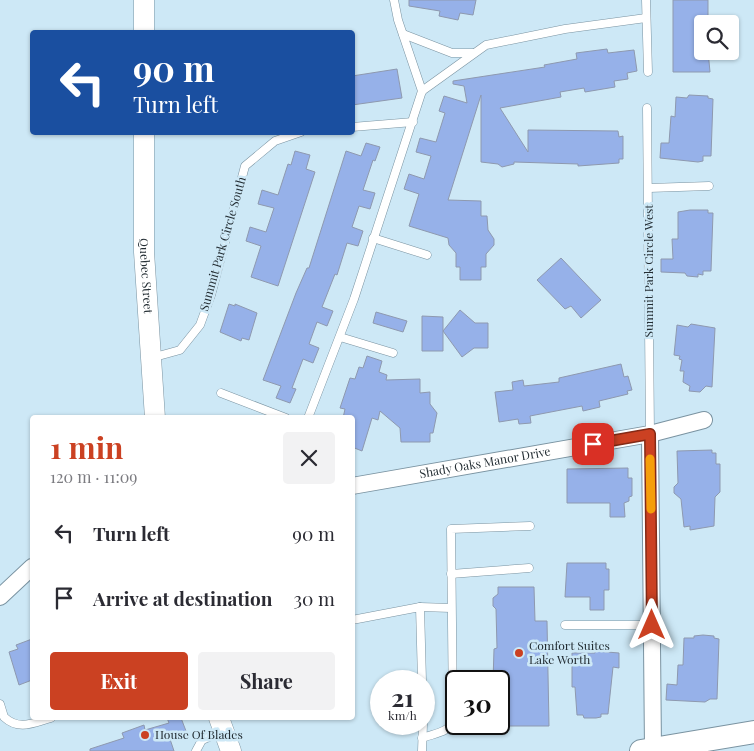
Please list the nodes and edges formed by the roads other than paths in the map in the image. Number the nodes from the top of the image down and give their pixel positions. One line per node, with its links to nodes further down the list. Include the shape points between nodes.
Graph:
1 (144, 0): 5 (street)
2 (394, 0): 6 (lane)
3 (646, 0): 4 (lane)
4 (646, 18): 7 (lane, via 486,45); 8 (lane)
5 (144, 30)
6 (403, 34): 7 (lane, via 452,53); 9 (lane)
7 (474, 53): 9 (lane)
8 (648, 72)
9 (422, 91): 11 (lane)
10 (647, 108): 16 (lane, Summit Park Circle West)
11 (413, 122): 12 (lane); 17 (lane)
12 (355, 127)
13 (144, 135): 21 (street, Quebec Street, via 144,252)
14 (292, 135): 21 (lane, Summit Park Circle South, via 275,141 245,166 200,325 180,350)
15 (709, 186): 16 (lane)
16 (648, 188): 27 (lane, Summit Park Circle West)
17 (373, 238): 18 (lane); 19 (lane)
18 (426, 255)
19 (340, 337): 20 (lane); 25 (lane)
20 (393, 352)
21 (151, 358): 23 (street, Quebec Street)
22 (221, 393): 24 (lane)
23 (155, 415)
24 (278, 415)
25 (309, 415)
26 (704, 420): 27 (street, Shady Oaks Manor Drive)
27 (650, 434): 28 (street, Shady Oaks Manor Drive); 38 (street)
28 (355, 485)
29 (530, 526): 32 (lane, via 451,529)
30 (529, 568): 32 (lane)
31 (30, 569): 33 (street)
32 (451, 574): 35 (lane)
33 (0, 597)
34 (420, 607): 35 (lane); 36 (lane); 39 (lane)
35 (451, 608): 44 (lane, via 452,725 447,730)
36 (355, 619)
37 (565, 625): 38 (lane)
38 (652, 625): 45 (street)
39 (422, 670)
40 (0, 704): 41 (lane, via 4,717 16,725)
41 (44, 720)
42 (221, 724): 46 (lane, via 202,740); 47 (street)
43 (754, 732): 45 (main road)
44 (422, 738): 48 (lane)
45 (647, 750)
46 (196, 751)
47 (231, 751)
48 (422, 751)

